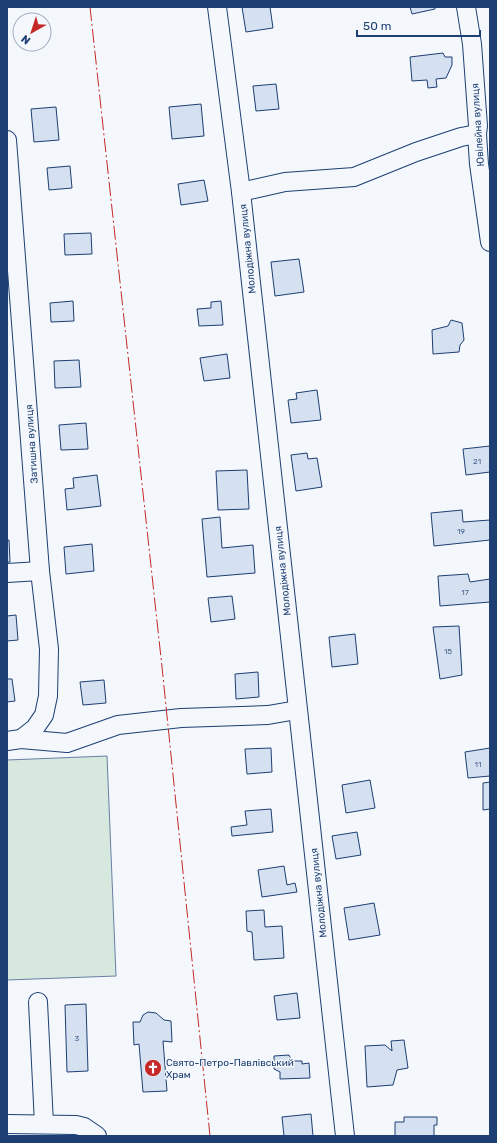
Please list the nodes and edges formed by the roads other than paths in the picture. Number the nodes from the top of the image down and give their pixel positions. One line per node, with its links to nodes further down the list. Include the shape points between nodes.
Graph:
1 (217, 7): 5 (street, Молодіжна вулиця)
2 (466, 7): 3 (street, Ювілейна вулиця, via 472,44)
3 (477, 134): 5 (street, via 460,136 354,177 285,182); 6 (street, Ювілейна вулиця)
4 (7, 140): 7 (street, Затишна вулиця)
5 (241, 192): 9 (street, Молодіжна вулиця)
6 (490, 242)
7 (40, 571): 8 (street); 10 (street, Затишна вулиця, via 49,649 48,696)
8 (7, 573)
9 (297, 710): 12 (street, via 268,715 181,718 118,725 67,743); 17 (street, Молодіжна вулиця)
10 (44, 715): 11 (street, Затишна вулиця, via 35,728); 12 (street)
11 (14, 740): 12 (street)
12 (59, 743)
13 (38, 1002): 15 (street)
14 (7, 1124): 15 (street)
15 (44, 1124): 16 (street, via 76,1125)
16 (97, 1136)
17 (345, 1136)

